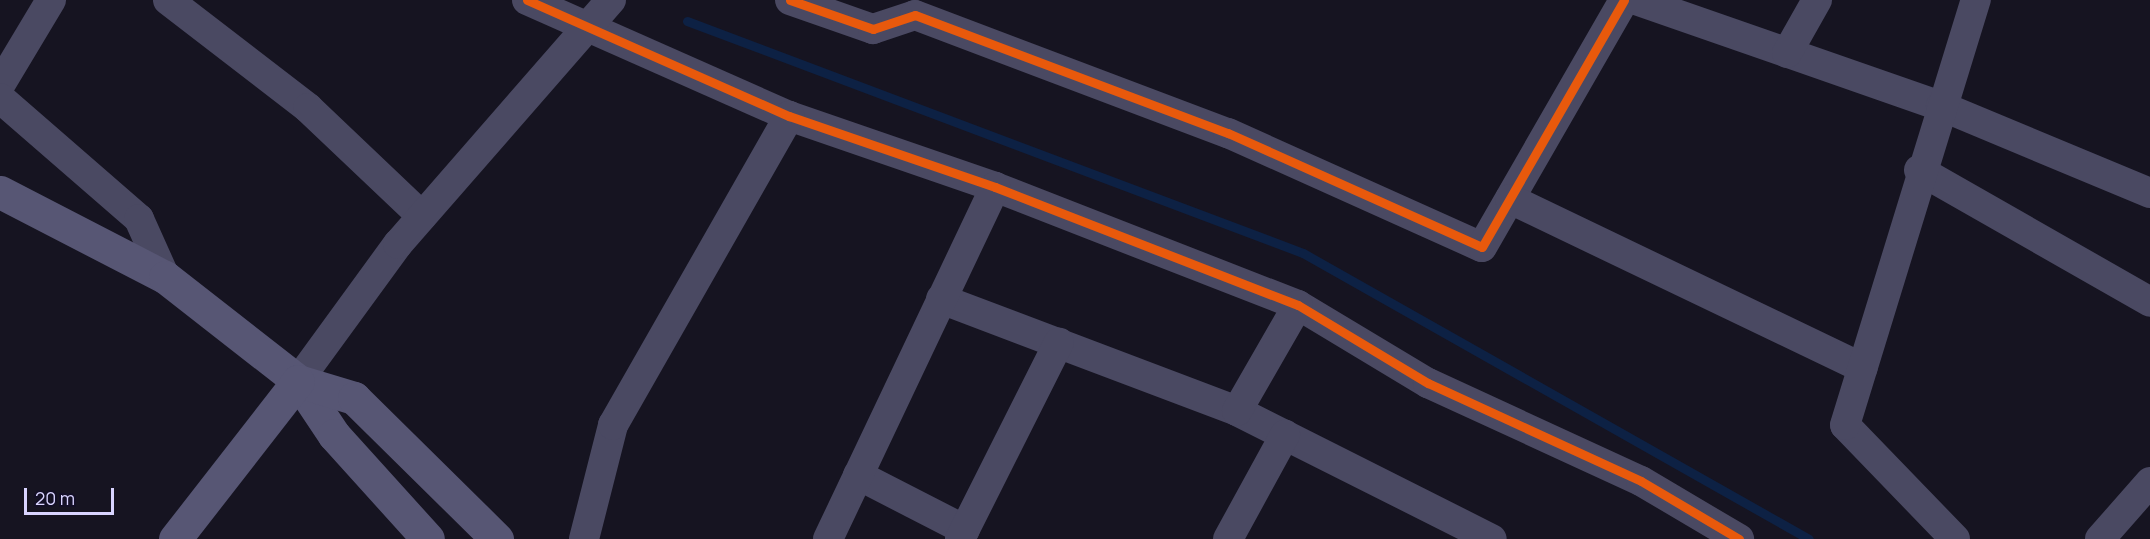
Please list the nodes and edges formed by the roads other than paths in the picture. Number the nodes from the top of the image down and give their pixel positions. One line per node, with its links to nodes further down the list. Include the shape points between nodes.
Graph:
1 (51, 0): 13 (street)
2 (168, 0): 22 (street, via 308,108)
3 (527, 0): 11 (street)
4 (611, 0): 11 (street)
5 (790, 0): 10 (street, via 873,29)
6 (1624, 0): 21 (street)
7 (1636, 0): 12 (street)
8 (1817, 0): 12 (street)
9 (1976, 0): 15 (street)
10 (919, 8): 21 (street, via 1228,133 1482,247)
11 (585, 30): 16 (street); 22 (street)
12 (1786, 53): 15 (street)
13 (0, 85)
14 (0, 98): 23 (street, via 139,219)
15 (1941, 106): 17 (street); 20 (street)
16 (789, 116): 18 (street); 35 (street, via 613,425)
17 (1919, 170): 25 (street); 28 (street)
18 (995, 187): 24 (street); 26 (street)
19 (0, 192): 23 (main road)
20 (2150, 193)
21 (1510, 199): 28 (street)
22 (422, 216): 29 (street)
23 (165, 277): 29 (main road)
24 (941, 299): 27 (street); 32 (street)
25 (2150, 302)
26 (1298, 305): 30 (street); 42 (street, via 1428,383 1641,481)
27 (1059, 342): 30 (street); 34 (street)
28 (1863, 368): 43 (street, via 1845,425)
29 (298, 381): 36 (main road); 37 (main road, via 334,435); 38 (main road, via 354,398)
30 (1238, 411): 31 (street)
31 (1285, 435): 40 (street); 41 (street)
32 (858, 475): 34 (street); 39 (street)
33 (2150, 482): 44 (street)
34 (962, 534)
35 (589, 537)
36 (175, 539)
37 (428, 539)
38 (497, 539)
39 (828, 539)
40 (1228, 539)
41 (1492, 539)
42 (1739, 539)
43 (1955, 539)
44 (2100, 539)

